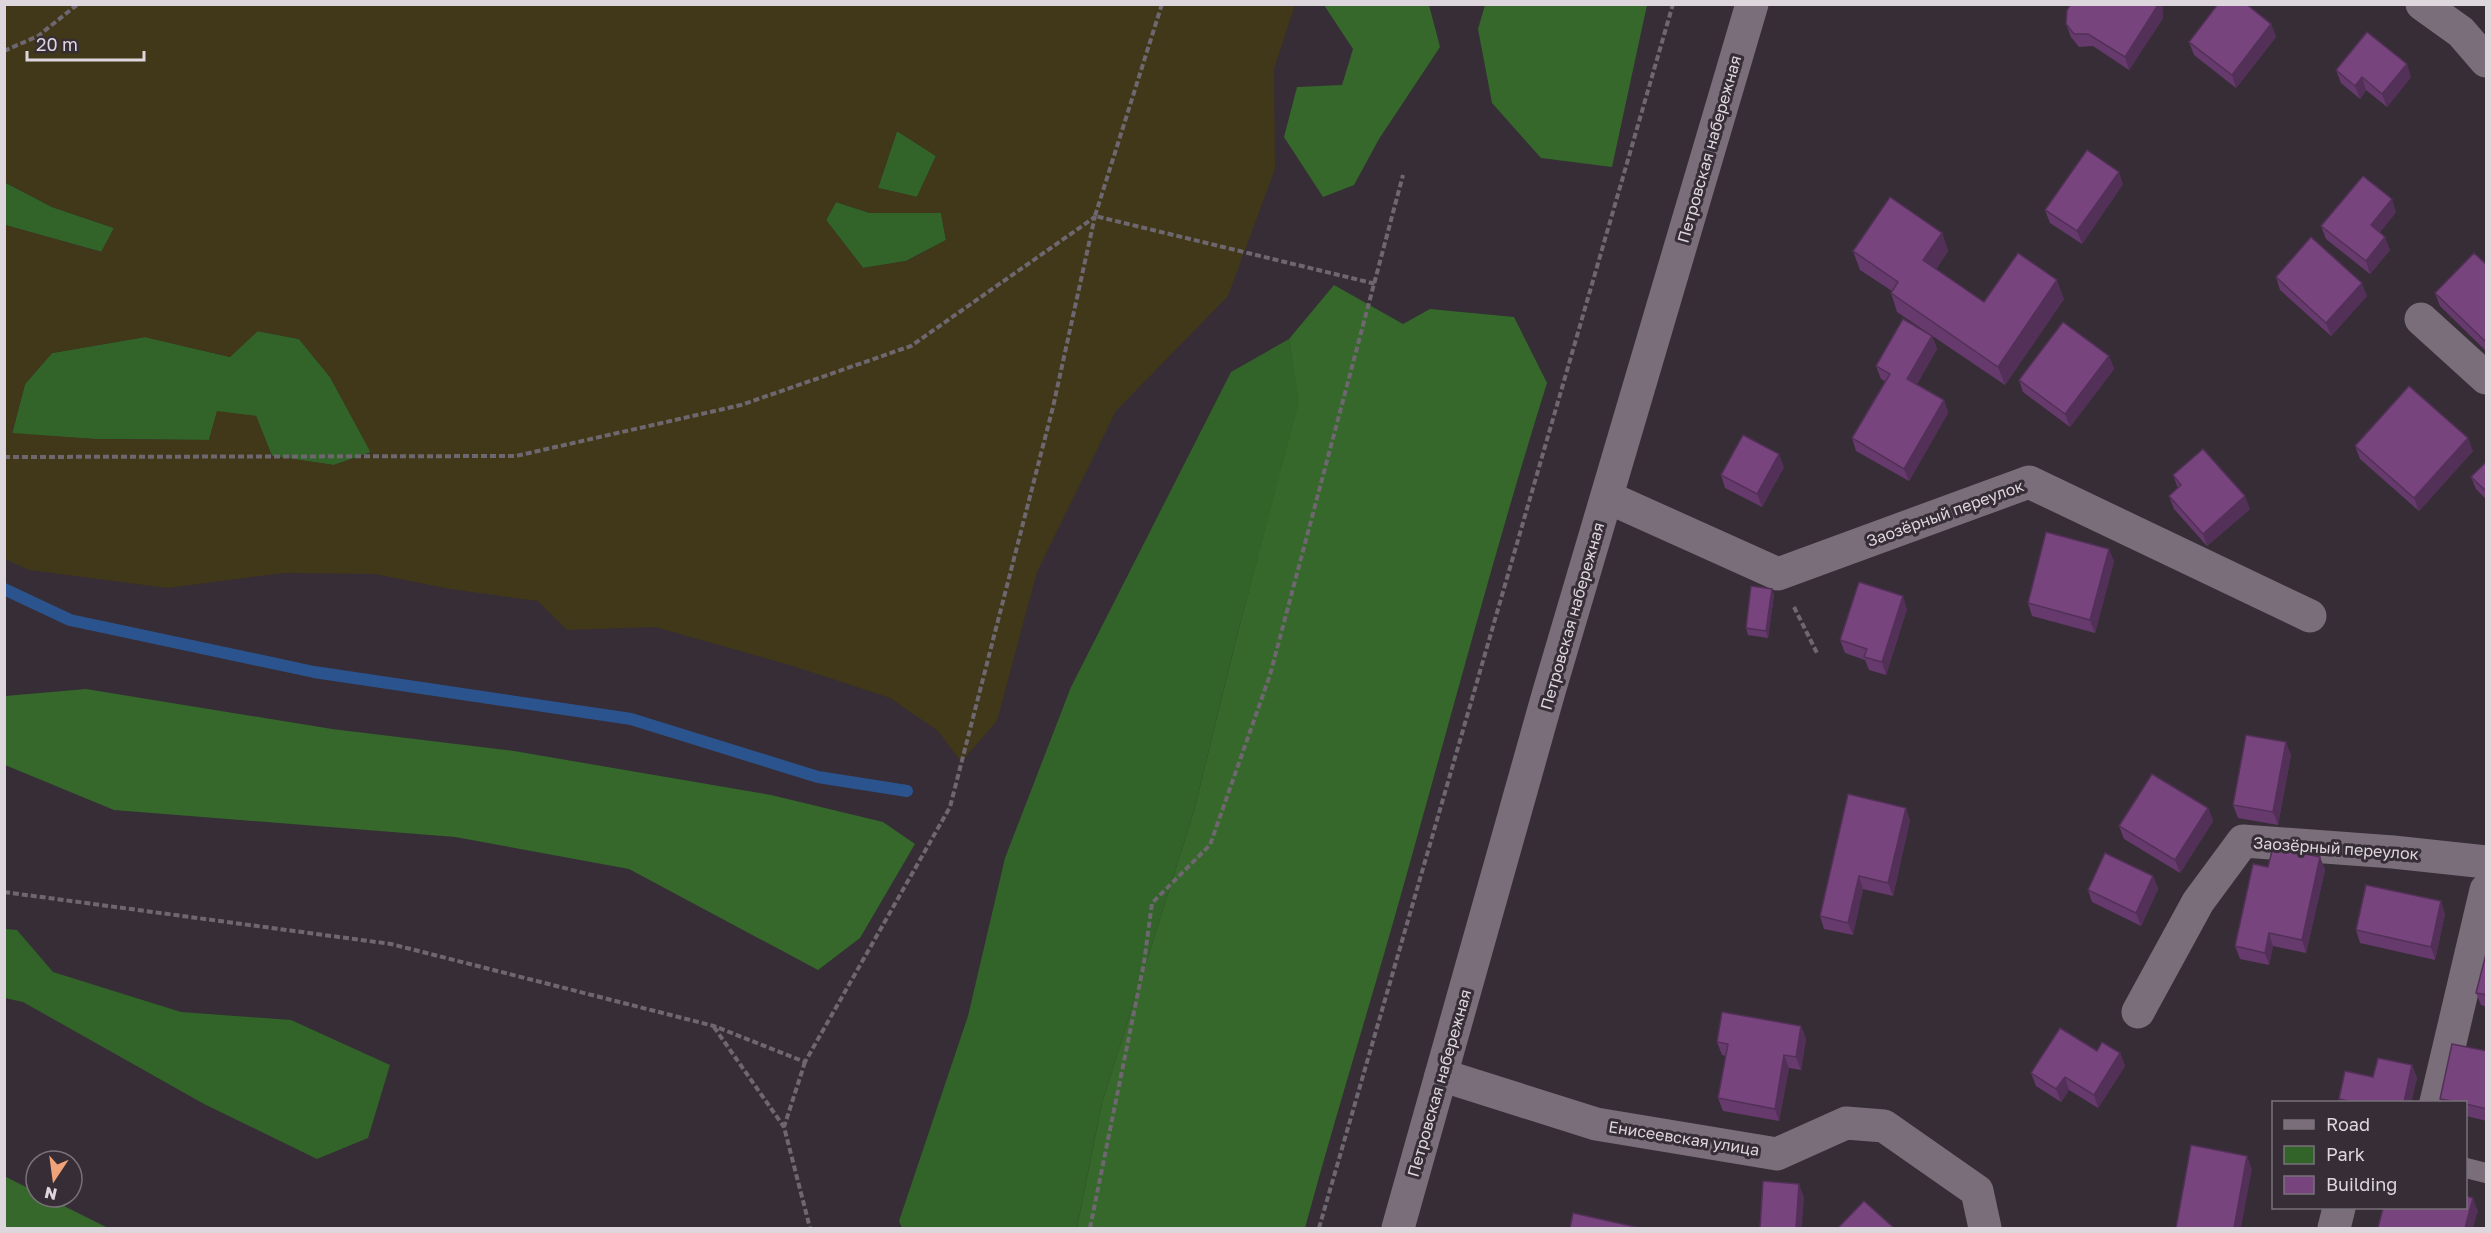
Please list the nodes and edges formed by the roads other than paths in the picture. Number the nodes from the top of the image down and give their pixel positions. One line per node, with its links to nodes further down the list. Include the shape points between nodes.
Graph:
1 (1752, 4): 6 (street, Петровская набережная)
2 (2422, 4): 3 (street, via 2461,32)
3 (2487, 61)
4 (2421, 318): 5 (street)
5 (2487, 378)
6 (1606, 497): 7 (street, Заозёрный переулок, via 1778,574 2029,482); 11 (street, Петровская набережная)
7 (2310, 616)
8 (2487, 862): 10 (street, Заозёрный переулок, via 2243,841 2198,902)
9 (2487, 890): 12 (street)
10 (2138, 1012)
11 (1442, 1076): 16 (street, Петровская набережная); 17 (street, Енисеевская улица, via 1596,1124 1777,1154 1846,1123 1884,1126 1977,1191)
12 (2436, 1101)
13 (2467, 1168): 14 (lane)
14 (2487, 1173)
15 (2339, 1209): 18 (street)
16 (1398, 1228)
17 (1985, 1228)
18 (2334, 1228)

